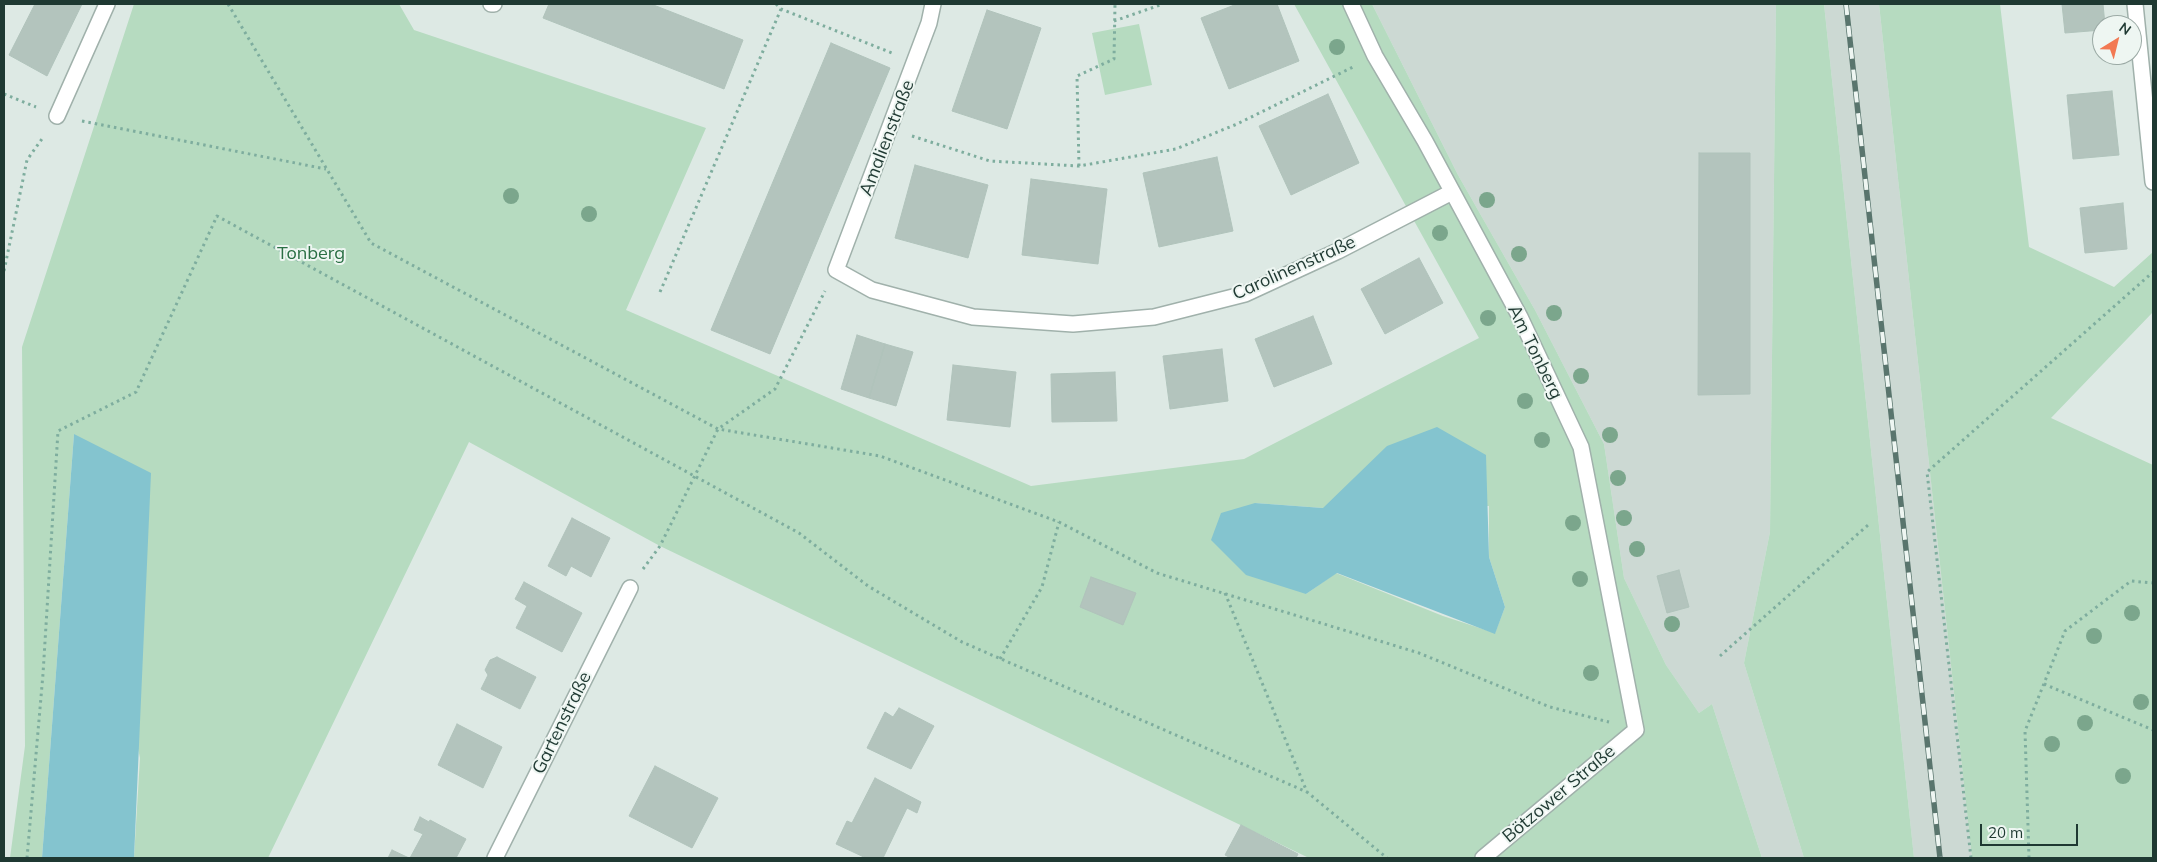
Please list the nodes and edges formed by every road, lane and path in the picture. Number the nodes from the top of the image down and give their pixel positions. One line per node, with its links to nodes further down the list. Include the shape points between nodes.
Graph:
1 (107, 4): 14 (street)
2 (228, 4): 17 (path)
3 (776, 4): 9 (path)
4 (933, 4): 12 (street, Amalienstraße)
5 (1114, 4): 10 (path)
6 (1162, 4): 10 (path)
7 (1351, 4): 11 (street, Am Tonberg)
8 (2135, 4): 18 (street)
9 (781, 9): 12 (path); 23 (path)
10 (1114, 21): 16 (path, via 1114,59 1077,76)
11 (1375, 56): 16 (path, via 1237,124 1176,149); 19 (street, Am Tonberg)
12 (915, 62): 15 (street, Amalienstraße)
13 (4, 94): 14 (path)
14 (58, 116): 17 (path); 21 (path, via 27,160)
15 (890, 130): 16 (path, via 990,161); 20 (street, Amalienstraße)
16 (1079, 166)
17 (326, 169): 24 (path, via 371,244)
18 (2153, 182)
19 (1452, 192): 20 (street, Carolinenstraße, via 1338,251 1245,294 1154,317 1073,324 973,317 872,290); 34 (street, Am Tonberg, via 1520,318 1581,447)
20 (836, 270): 24 (path, via 775,389)
21 (4, 271)
22 (2153, 272): 41 (path, via 1927,472)
23 (660, 292)
24 (718, 429): 25 (path); 26 (path, via 880,456)
25 (695, 475): 29 (path, via 660,546); 32 (path, via 799,533 876,592 962,642); 37 (path, via 217,216 136,392 58,431)
26 (1058, 522): 30 (path, via 1157,573); 32 (path, via 1042,587)
27 (1868, 525): 31 (path)
28 (2153, 584): 33 (path, via 2131,581 2065,631)
29 (630, 588): 38 (street, Gartenstraße)
30 (1224, 593): 34 (path, via 1419,652 1550,707); 36 (path)
31 (1720, 656)
32 (1000, 659): 36 (path)
33 (2044, 684): 35 (path); 42 (path, via 2025,731)
34 (1636, 730): 40 (street, Bötzower Straße)
35 (2153, 730)
36 (1307, 792): 39 (path)
37 (28, 858)
38 (495, 858)
39 (1387, 858)
40 (1483, 858)
41 (1971, 858)
42 (2029, 858)

